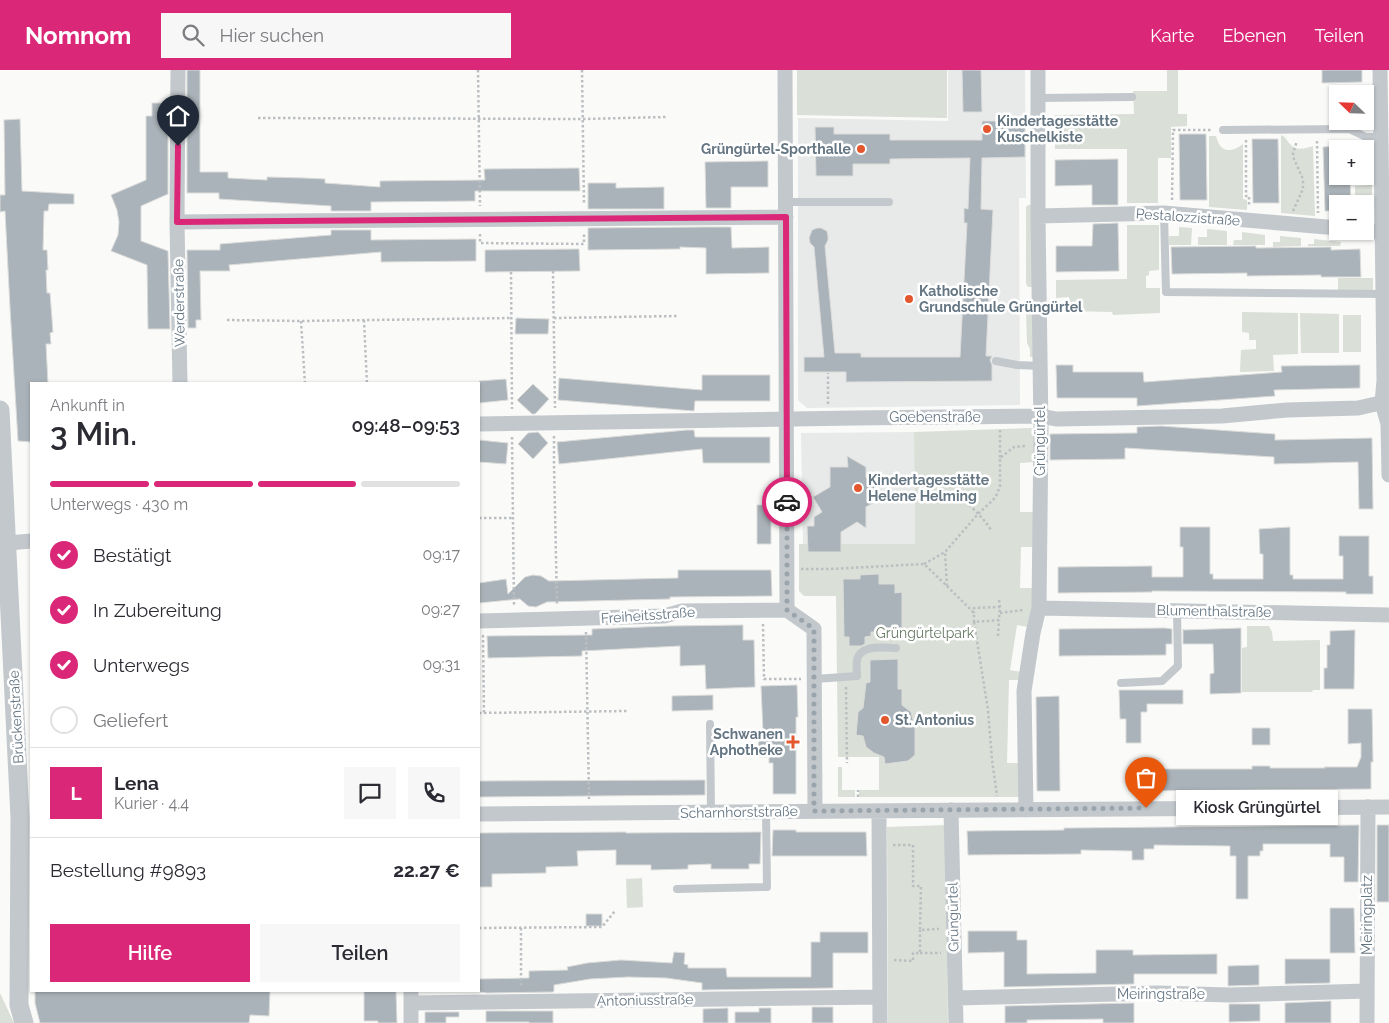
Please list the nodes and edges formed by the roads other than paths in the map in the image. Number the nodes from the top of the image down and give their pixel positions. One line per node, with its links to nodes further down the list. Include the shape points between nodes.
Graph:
1 (178, 70): 14 (street, Werderstraße)
2 (785, 70): 9 (street)
3 (1038, 70): 6 (street, Grüngürtel)
4 (1380, 70): 8 (street)
5 (1132, 97): 6 (lane)
6 (1038, 98): 12 (street, Grüngürtel)
7 (1223, 130): 8 (lane, via 1349,129 1366,137)
8 (1381, 137): 17 (street)
9 (786, 202): 10 (lane); 13 (street)
10 (889, 202)
11 (1168, 213): 12 (street, Pestalozzistraße); 15 (street, Pestalozzistraße); 18 (lane, via 1166,292)
12 (1038, 216): 20 (street, Grüngürtel)
13 (786, 217): 14 (street); 25 (street)
14 (177, 222): 21 (street, Werderstraße)
15 (1329, 227)
16 (1374, 232): 17 (street)
17 (1382, 233): 18 (street)
18 (1383, 294): 22 (street)
19 (996, 361): 20 (lane)
20 (1040, 366): 24 (street, Grüngürtel)
21 (180, 382)
22 (1385, 402): 24 (street, Goebenstraße, via 1358,408 1222,416 1056,419); 27 (street)
23 (0, 410): 29 (street, Brückenstraße)
24 (1041, 416): 25 (street, Goebenstraße); 30 (street, Grüngürtel)
25 (786, 420): 26 (street, Goebenstraße); 31 (street)
26 (480, 424)
27 (1389, 474)
28 (30, 541): 29 (street)
29 (4, 543): 48 (street, Brückenstraße, via 10,651)
30 (1039, 608): 32 (street, Blumenthalstraße); 42 (street, Grüngürtel, via 1024,691)
31 (787, 610): 34 (street, Freiheitsstraße); 36 (street, via 814,629)
32 (1177, 611): 33 (street, Blumenthalstraße); 37 (lane, via 1178,666 1162,681)
33 (1389, 615)
34 (481, 621)
35 (896, 648): 36 (lane, via 869,648 860,652 857,676)
36 (815, 679): 44 (street)
37 (1120, 683)
38 (710, 724): 46 (lane)
39 (1368, 807): 40 (street, Scharnhorststraße); 42 (street, Scharnhorststraße); 50 (street, Meiringplatz)
40 (1389, 807)
41 (951, 810): 42 (street, Scharnhorststraße); 45 (street, Scharnhorststraße); 53 (street, Grüngürtel)
42 (1026, 810)
43 (766, 811): 44 (street, Scharnhorststraße); 46 (street, Scharnhorststraße); 49 (lane, via 767,887)
44 (814, 811): 45 (street, Scharnhorststraße)
45 (880, 811): 52 (street)
46 (712, 812): 47 (street, Scharnhorststraße)
47 (480, 814)
48 (26, 818): 54 (street, Brückenstraße, via 19,1005)
49 (677, 889)
50 (1367, 991): 53 (street, Meiringstraße); 58 (street, Meiringplatz)
51 (411, 997): 52 (street, Antoniusstraße, via 522,1002); 55 (street)
52 (880, 997): 56 (street)
53 (956, 998): 57 (street, Grüngürtel)
54 (24, 1023)
55 (411, 1023)
56 (880, 1023)
57 (956, 1023)
58 (1367, 1023)

